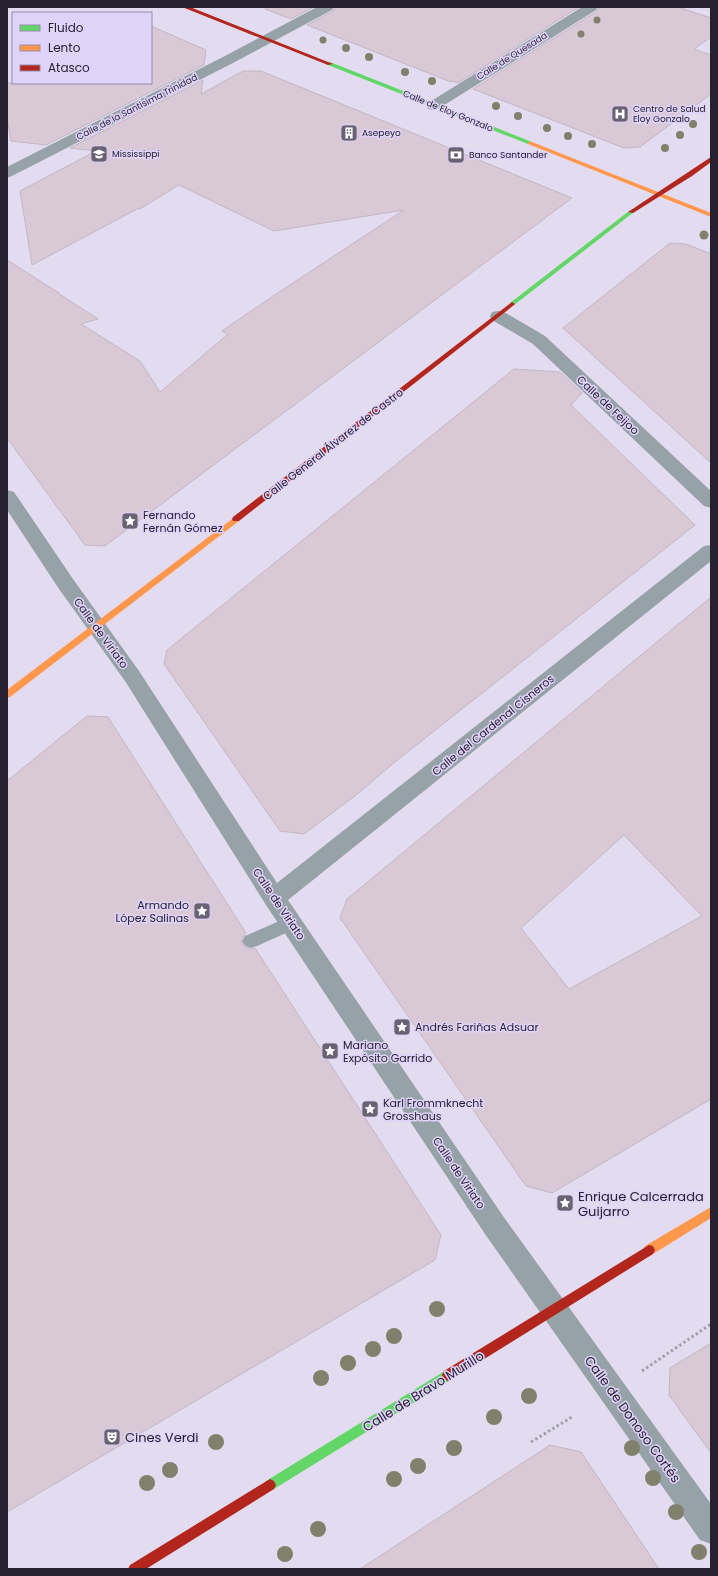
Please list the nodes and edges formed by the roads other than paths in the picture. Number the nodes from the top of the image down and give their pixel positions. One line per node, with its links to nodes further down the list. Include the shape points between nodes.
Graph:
1 (185, 7): 4 (street, Calle de Eloy Gonzalo)
2 (327, 7): 4 (street, Calle de la Santísima Trinidad)
3 (591, 7): 5 (street, Calle de Quesada)
4 (267, 39): 5 (street, Calle de Eloy Gonzalo); 7 (street, Calle de la Santísima Trinidad)
5 (433, 106): 8 (street, Calle de Eloy Gonzalo)
6 (711, 159): 8 (street, Calle General Álvarez de Castro)
7 (7, 173)
8 (660, 194): 9 (street, Calle de Eloy Gonzalo); 10 (street, Calle General Álvarez de Castro, via 617,222)
9 (711, 215)
10 (498, 316): 12 (street, Calle de Feijoo, via 539,340); 14 (street, Calle General Álvarez de Castro)
11 (7, 496): 14 (street, Calle de Viriato)
12 (711, 502)
13 (711, 551): 16 (street, Calle del Cardenal Cisneros)
14 (96, 628): 15 (street, Calle General Álvarez de Castro); 16 (street, Calle de Viriato, via 132,676)
15 (7, 695)
16 (274, 898): 17 (street, Calle de Viriato)
17 (291, 923): 18 (lane); 20 (street, Calle de Viriato)
18 (251, 941)
19 (711, 1212): 20 (street, Calle de Bravo Murillo)
20 (554, 1310): 21 (street, Calle de Donoso Cortés); 22 (street, Calle de Bravo Murillo)
21 (711, 1529)
22 (134, 1569)

